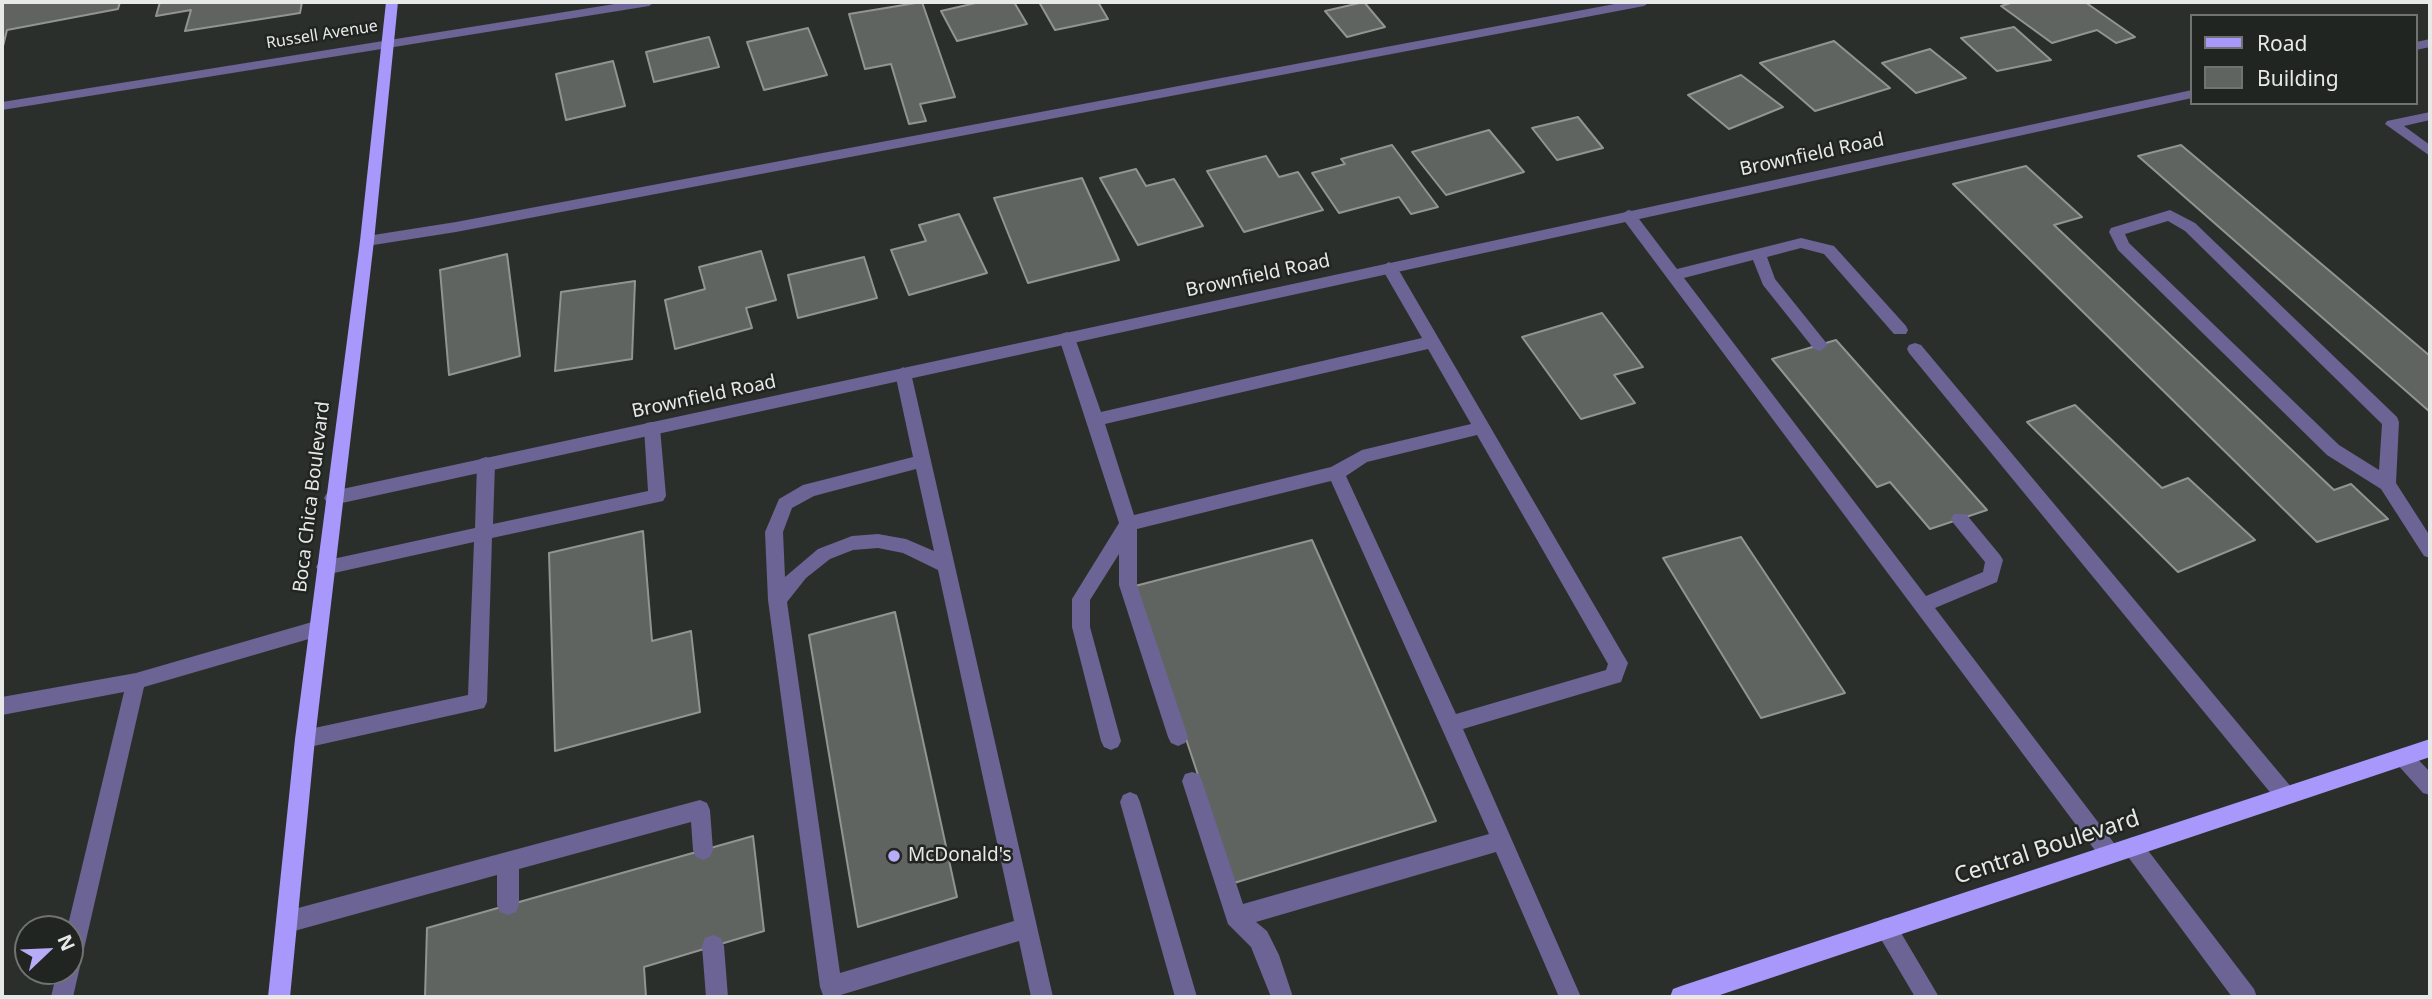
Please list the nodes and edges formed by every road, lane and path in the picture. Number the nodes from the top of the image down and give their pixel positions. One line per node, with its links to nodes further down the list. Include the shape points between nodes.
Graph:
1 (392, 2): 4 (main road, Boca Chica Boulevard)
2 (649, 2): 4 (street, Russell Avenue)
3 (1644, 2): 10 (street)
4 (388, 42): 6 (street, Russell Avenue); 10 (main road, Boca Chica Boulevard)
5 (2190, 94): 9 (street, Brownfield Road)
6 (2, 106)
7 (2430, 116): 8 (street, via 2392,124)
8 (2430, 152)
9 (1628, 215): 12 (street, Brownfield Road); 13 (street)
10 (367, 241): 27 (main road, Boca Chica Boulevard)
11 (1759, 254): 13 (street); 14 (street, via 1801,243 1829,250); 17 (street, via 1768,281)
12 (1389, 267): 15 (street, Brownfield Road); 16 (street)
13 (1674, 275): 35 (street)
14 (1900, 330)
15 (1067, 338): 19 (street, Brownfield Road); 20 (street)
16 (1432, 342): 20 (street); 21 (street)
17 (1820, 345)
18 (1915, 348): 47 (street)
19 (903, 373): 22 (street, Brownfield Road); 23 (street)
20 (1095, 420): 29 (street)
21 (1483, 427): 25 (street, via 1362,457); 39 (street, via 1618,663 1614,676)
22 (652, 428): 24 (street, Brownfield Road); 30 (street, via 657,496)
23 (922, 461): 32 (street); 34 (street, via 809,491 785,504 774,532)
24 (486, 464): 27 (street, Brownfield Road); 30 (street)
25 (1336, 473): 29 (street); 39 (street)
26 (2387, 484): 26 (street, via 2333,450 2123,246 2116,232 2170,215 2190,227 2390,422); 31 (street)
27 (333, 498): 33 (main road, Boca Chica Boulevard)
28 (1960, 519): 35 (street, via 1994,561 1991,577)
29 (1128, 524): 40 (street, via 1128,585); 42 (street, via 1081,598 1081,627)
30 (484, 532): 33 (street); 41 (street, via 477,702)
31 (2430, 551)
32 (947, 566): 34 (street, via 906,546 852,543 824,554 800,573); 58 (street)
33 (325, 567): 36 (main road, Boca Chica Boulevard)
34 (778, 600): 58 (street, via 831,987)
35 (1923, 605): 52 (street)
36 (319, 628): 37 (street); 41 (main road, Boca Chica Boulevard)
37 (136, 681): 38 (street); 55 (street)
38 (2, 705)
39 (1451, 724): 49 (street)
40 (1178, 737)
41 (306, 739): 57 (main road, Boca Chica Boulevard)
42 (1111, 741)
43 (2430, 748): 44 (main road, Central Boulevard)
44 (2403, 757): 46 (street); 47 (main road, Central Boulevard)
45 (1192, 781): 56 (street)
46 (2430, 786)
47 (2285, 795): 50 (main road, Central Boulevard)
48 (1130, 802): 64 (street)
49 (1502, 840): 56 (street); 66 (street)
50 (2133, 847): 52 (main road, Central Boulevard); 69 (street)
51 (704, 850): 53 (street, via 700,810)
52 (2110, 854): 59 (main road, Central Boulevard)
53 (508, 863): 54 (street); 57 (street)
54 (508, 905)
55 (81, 915)
56 (1236, 917): 65 (street, via 1259,939)
57 (287, 922): 61 (main road, Boca Chica Boulevard)
58 (1027, 928): 63 (street)
59 (1886, 929): 67 (main road, Central Boulevard); 68 (street)
60 (713, 946): 62 (street)
61 (279, 997)
62 (717, 997)
63 (1042, 997)
64 (1186, 997)
65 (1282, 997)
66 (1570, 997)
67 (1681, 997)
68 (1928, 997)
69 (2246, 997)

